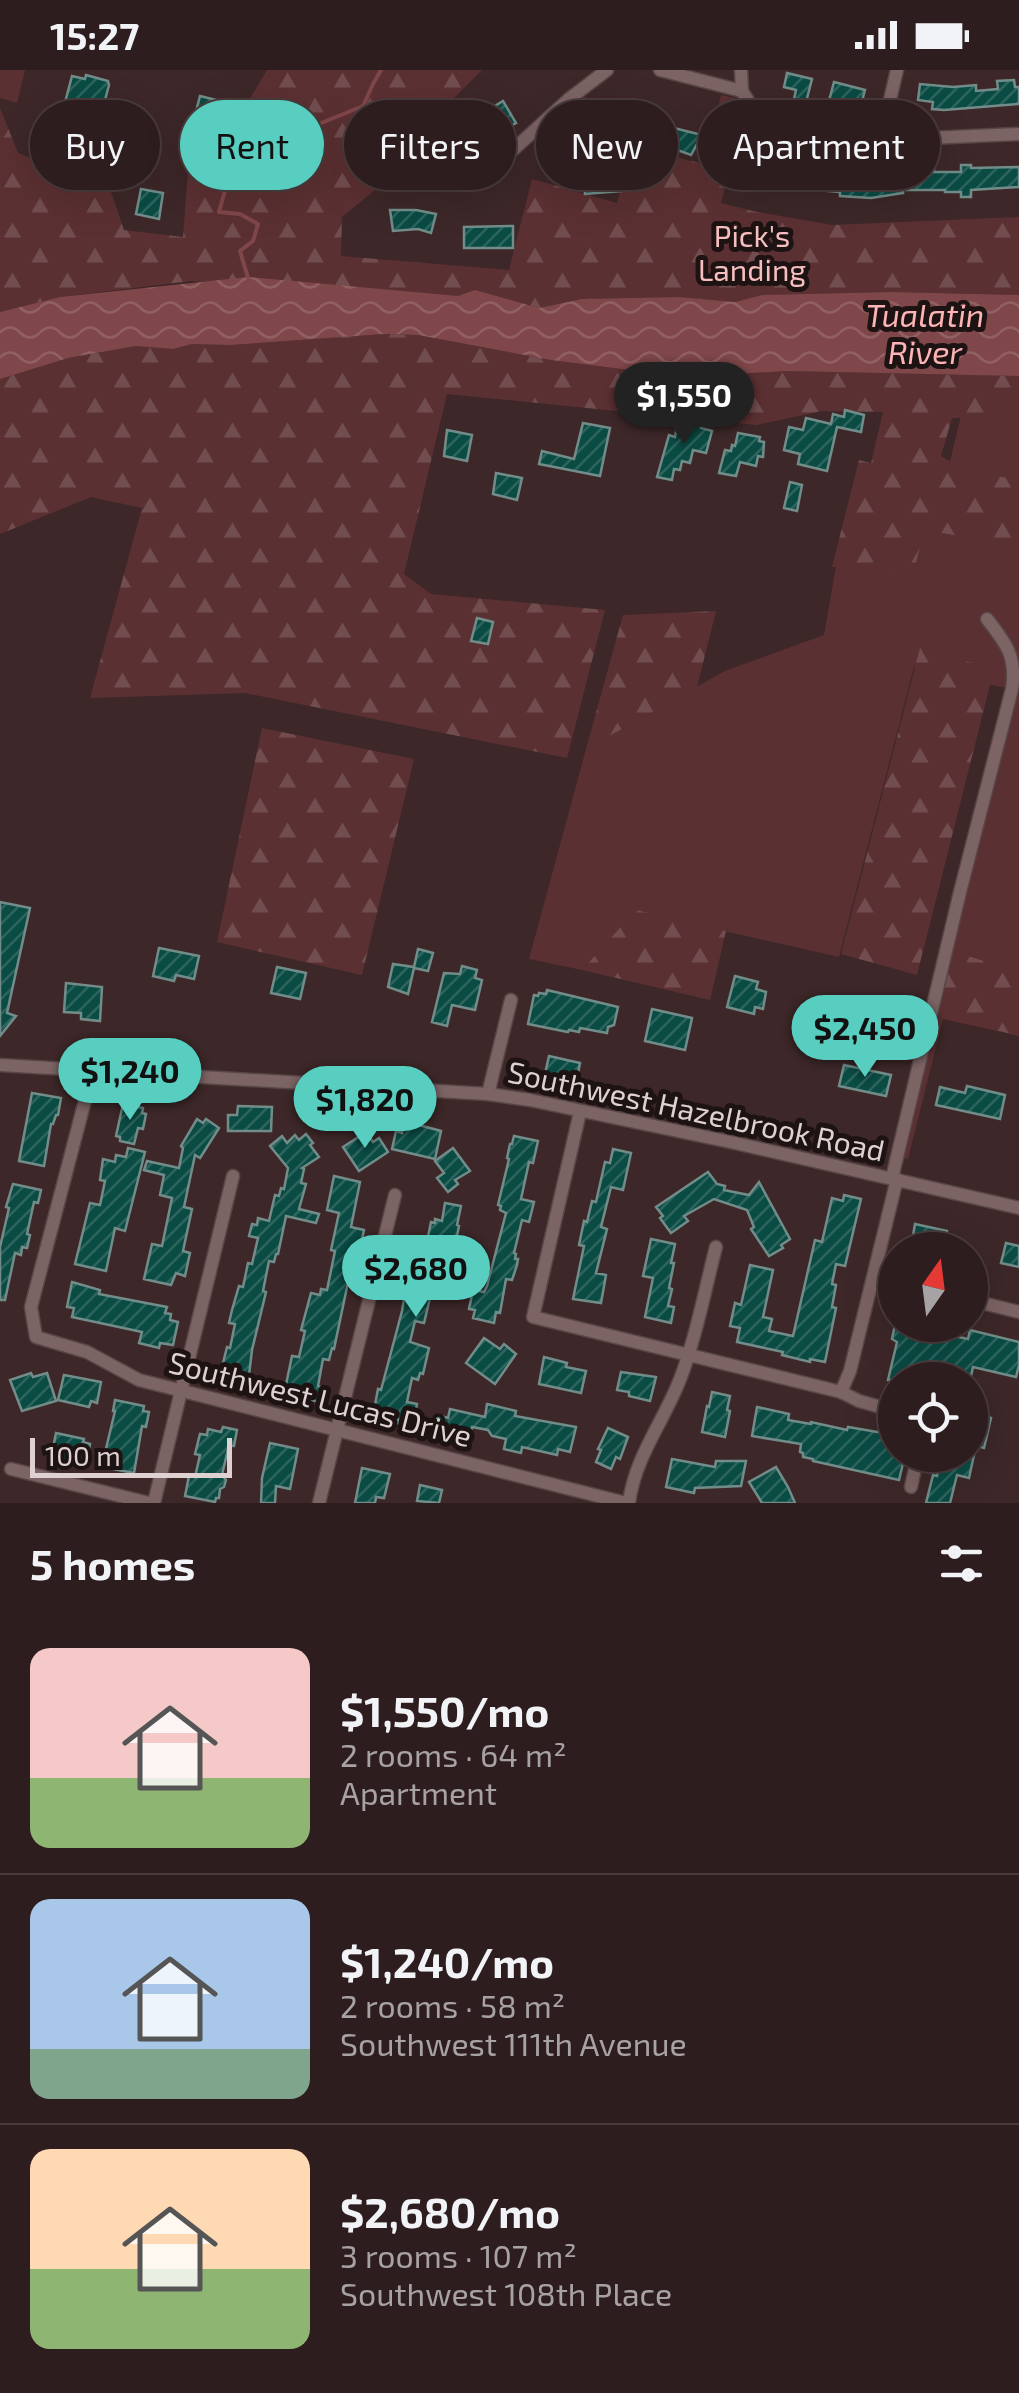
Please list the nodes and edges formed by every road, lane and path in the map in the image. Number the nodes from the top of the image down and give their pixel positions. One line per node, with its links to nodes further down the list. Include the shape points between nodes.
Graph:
1 (607, 70): 10 (street)
2 (660, 70): 5 (street)
3 (741, 70): 5 (street)
4 (897, 70): 7 (street)
5 (742, 90): 6 (street)
6 (749, 100)
7 (890, 100)
8 (1019, 134): 9 (street)
9 (940, 138)
10 (516, 147)
11 (988, 619): 18 (street, via 1010,652 1012,689)
12 (511, 1000): 15 (street)
13 (0, 1065): 14 (street, Southwest Hazelbrook Road)
14 (88, 1070): 15 (street, Southwest Hazelbrook Road); 27 (street, Southwest Lucas Drive, via 31,1307 36,1337 86,1352 139,1380)
15 (488, 1094): 16 (street, Southwest Hazelbrook Road)
16 (580, 1112): 18 (street, Southwest Hazelbrook Road); 26 (street, via 532,1317)
17 (233, 1176): 27 (street)
18 (894, 1178): 20 (street, Southwest Hazelbrook Road); 22 (street)
19 (395, 1195): 30 (street)
20 (1019, 1208)
21 (716, 1246): 26 (street)
22 (874, 1277): 23 (street); 28 (street)
23 (878, 1278)
24 (988, 1304): 25 (street)
25 (1019, 1312)
26 (688, 1356): 28 (street); 36 (street, via 642,1454)
27 (182, 1390): 30 (street, Southwest Lucas Drive); 34 (street)
28 (841, 1392): 29 (street)
29 (878, 1406)
30 (336, 1431): 35 (street); 36 (street, Southwest Lucas Drive)
31 (10, 1469): 34 (street)
32 (914, 1472): 33 (street)
33 (911, 1487)
34 (152, 1503)
35 (319, 1503)
36 (628, 1503)

